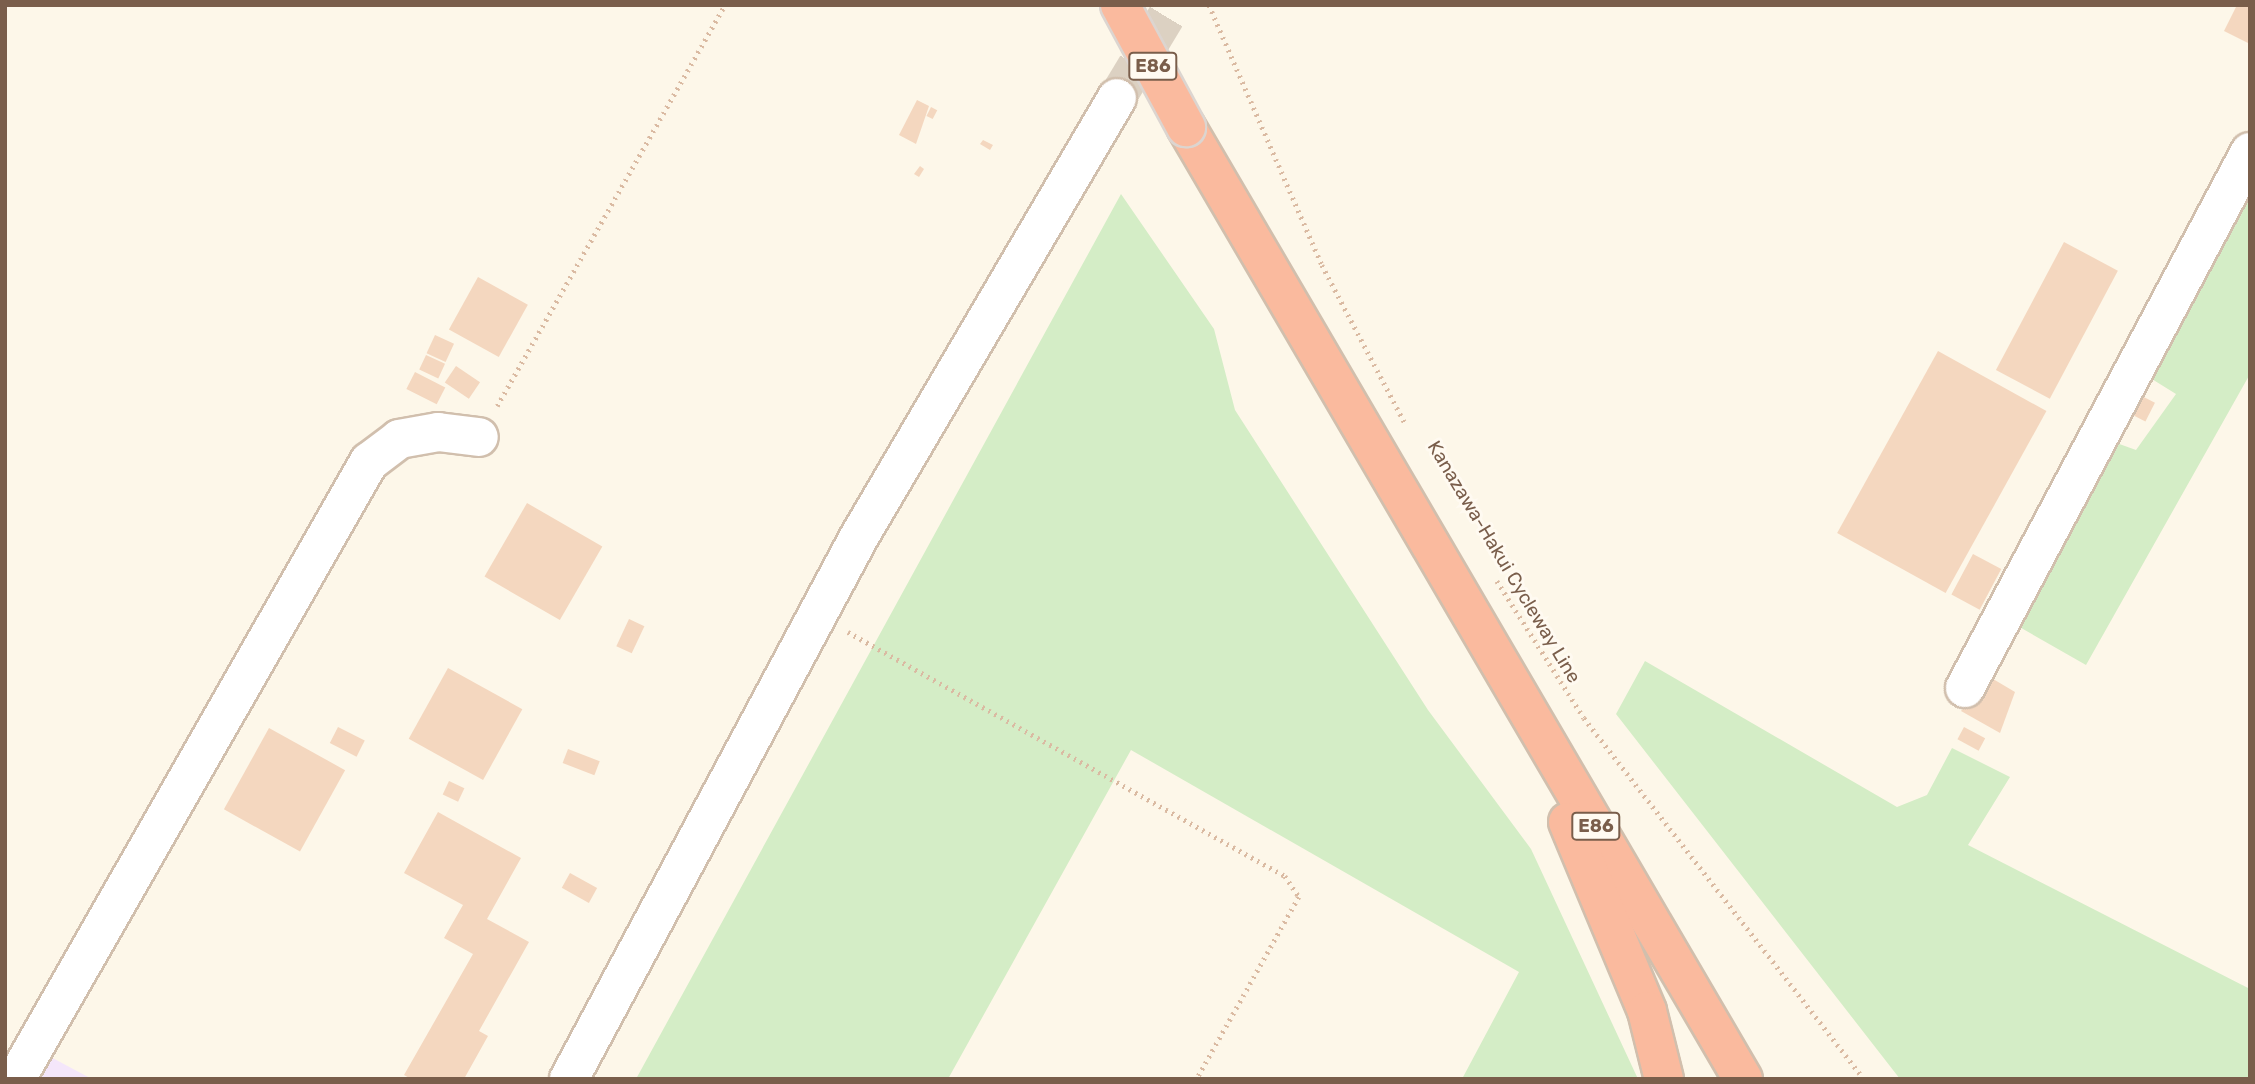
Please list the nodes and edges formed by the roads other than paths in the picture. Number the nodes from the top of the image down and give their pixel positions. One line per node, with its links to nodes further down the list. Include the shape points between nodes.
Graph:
1 (1121, 5): 5 (highway, E86, bridge, via 1186,127)
2 (1117, 98): 8 (street, via 817,615)
3 (2250, 152): 6 (street)
4 (479, 437): 7 (street, via 438,432 399,439 369,462)
5 (1446, 575): 9 (highway, E86, via 1583,853 1647,1011); 10 (highway, E86)
6 (1965, 688)
7 (16, 1079)
8 (569, 1079)
9 (1664, 1079)
10 (1743, 1079)

